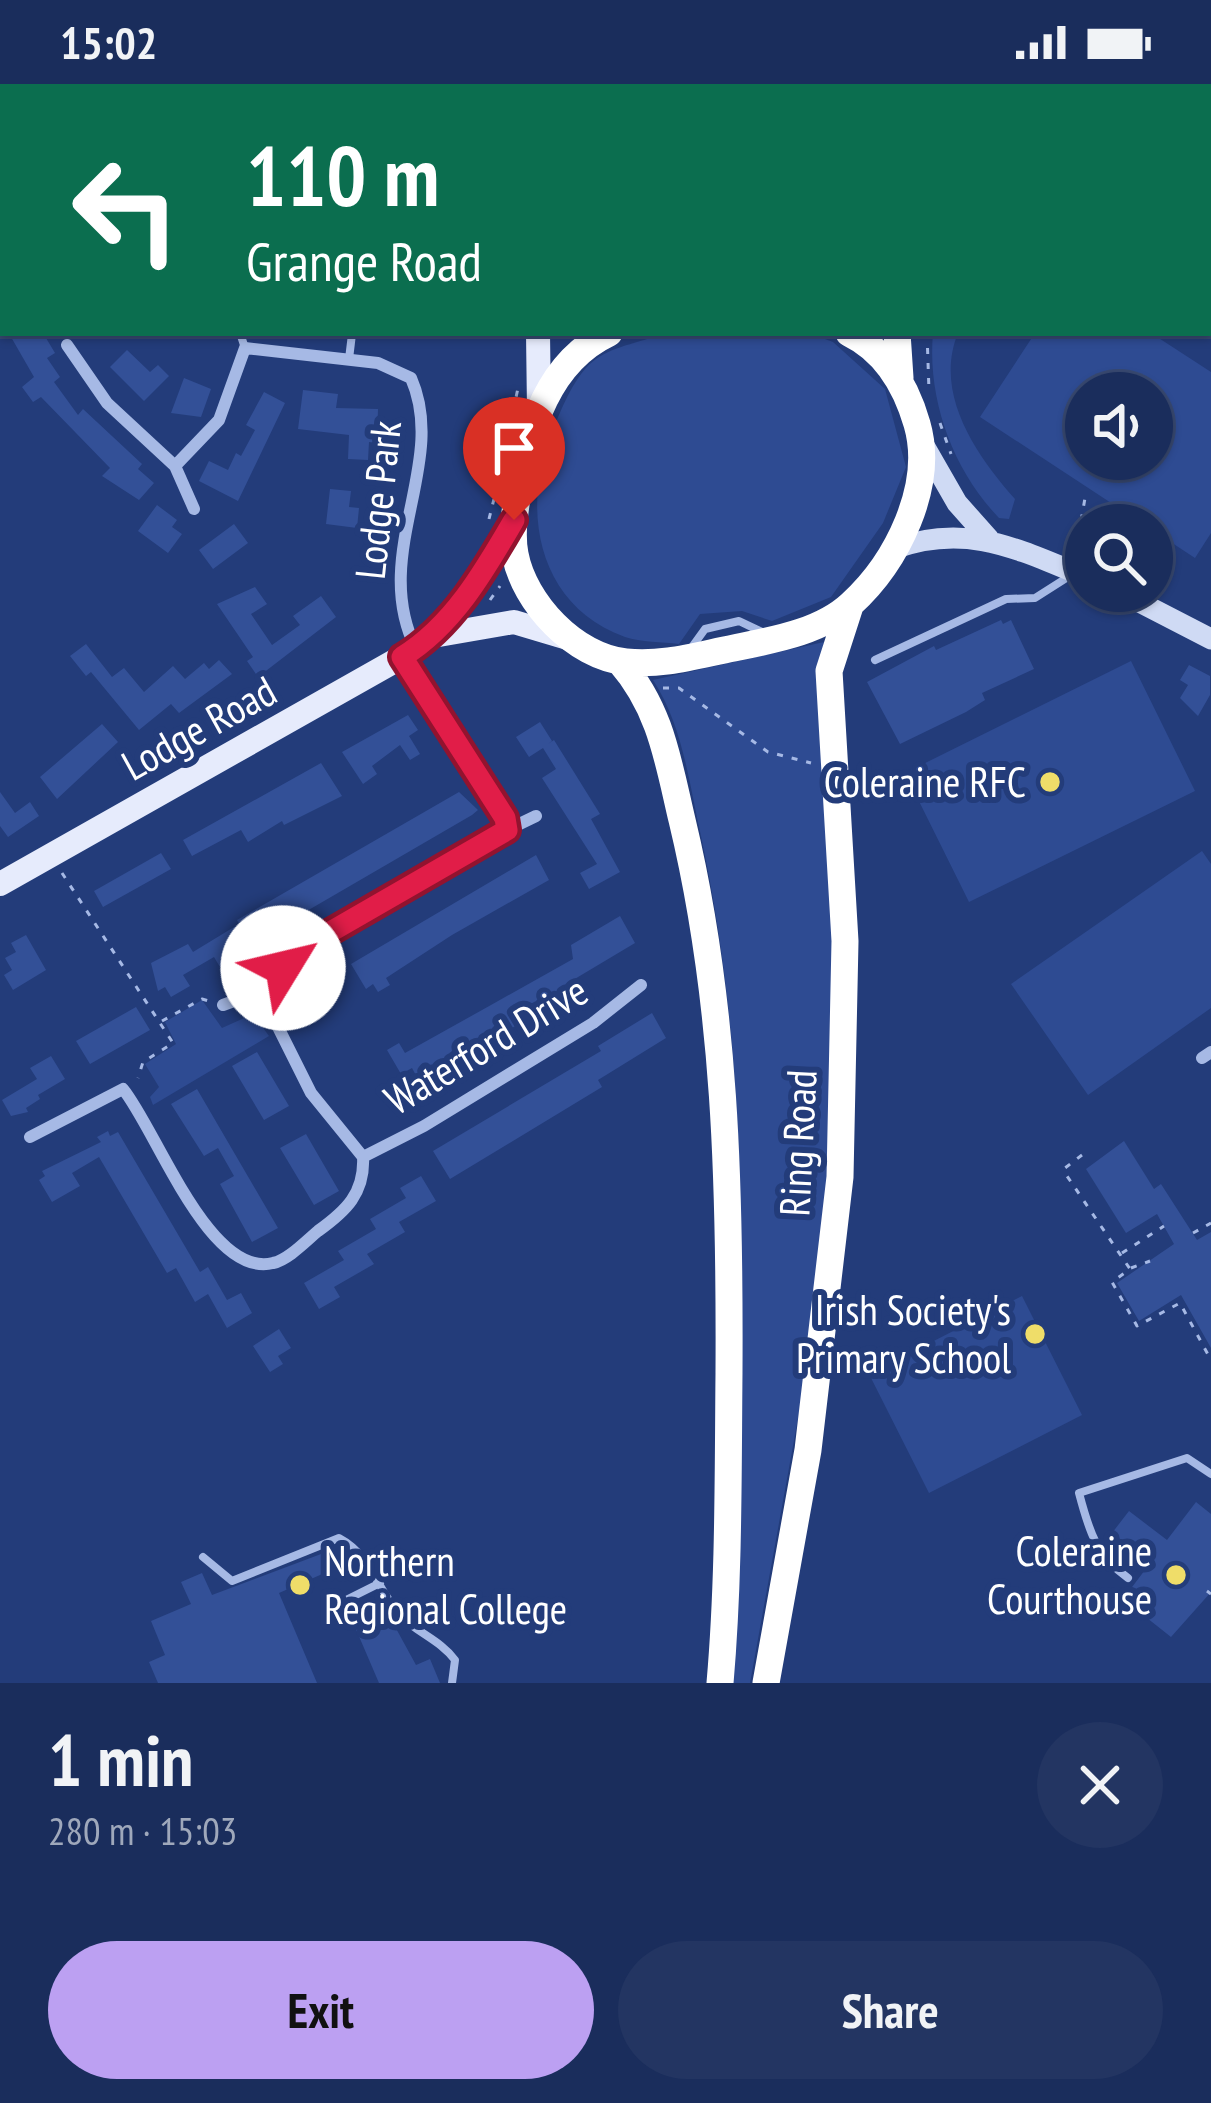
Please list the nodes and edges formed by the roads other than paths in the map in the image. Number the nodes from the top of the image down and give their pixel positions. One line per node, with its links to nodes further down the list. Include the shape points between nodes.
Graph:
1 (241, 336): 8 (lane)
2 (352, 336): 9 (lane)
3 (538, 336): 11 (main road)
4 (605, 336): 11 (highway, via 564,365)
5 (852, 336): 10 (highway)
6 (897, 336): 10 (highway)
7 (67, 345): 13 (street, via 107,403)
8 (245, 348): 9 (street); 13 (street, via 219,420)
9 (349, 359): 24 (street, Lodge Park, via 394,368 411,378 421,401 397,586)
10 (900, 378): 12 (highway)
11 (539, 413): 15 (highway)
12 (922, 442): 16 (street); 17 (highway, via 920,484)
13 (175, 466): 14 (street)
14 (194, 509)
15 (514, 520): 23 (highway, via 515,556 531,593); 24 (main road, Lodge Road, via 486,568)
16 (989, 539): 17 (street, via 931,535); 18 (street)
17 (893, 549): 20 (highway)
18 (1065, 565)
19 (1065, 578): 25 (lane, via 1035,598 1006,599)
20 (850, 606): 26 (highway, via 778,639); 44 (highway, Ring Road, via 829,670 845,941 841,1177 808,1450)
21 (1159, 612): 22 (street)
22 (1211, 639)
23 (575, 640): 24 (main road, Lodge Road, via 514,622); 26 (highway)
24 (417, 647): 28 (street, Lodge Park); 29 (main road, Lodge Road)
25 (875, 660)
26 (620, 662): 43 (highway, Ring Road, via 648,695 666,752 717,1008 730,1245)
27 (536, 816): 28 (street)
28 (507, 830): 31 (street, via 299,950)
29 (0, 884)
30 (640, 985): 36 (street, Waterford Drive, via 593,1023)
31 (275, 986): 32 (street); 36 (street, via 279,1029 311,1093)
32 (223, 1005)
33 (138, 1078): 34 (street)
34 (123, 1089): 35 (street); 36 (street, via 214,1240 258,1263 275,1263 339,1216 358,1194)
35 (30, 1137)
36 (362, 1156)
37 (1211, 1474): 39 (lane, via 1187,1458 1079,1493 1097,1549)
38 (203, 1557): 40 (lane, via 232,1581 339,1538 359,1548)
39 (1128, 1579)
40 (380, 1583): 41 (lane); 42 (lane, via 406,1621 446,1647 455,1660)
41 (326, 1610)
42 (452, 1683)
43 (720, 1683)
44 (766, 1683)

